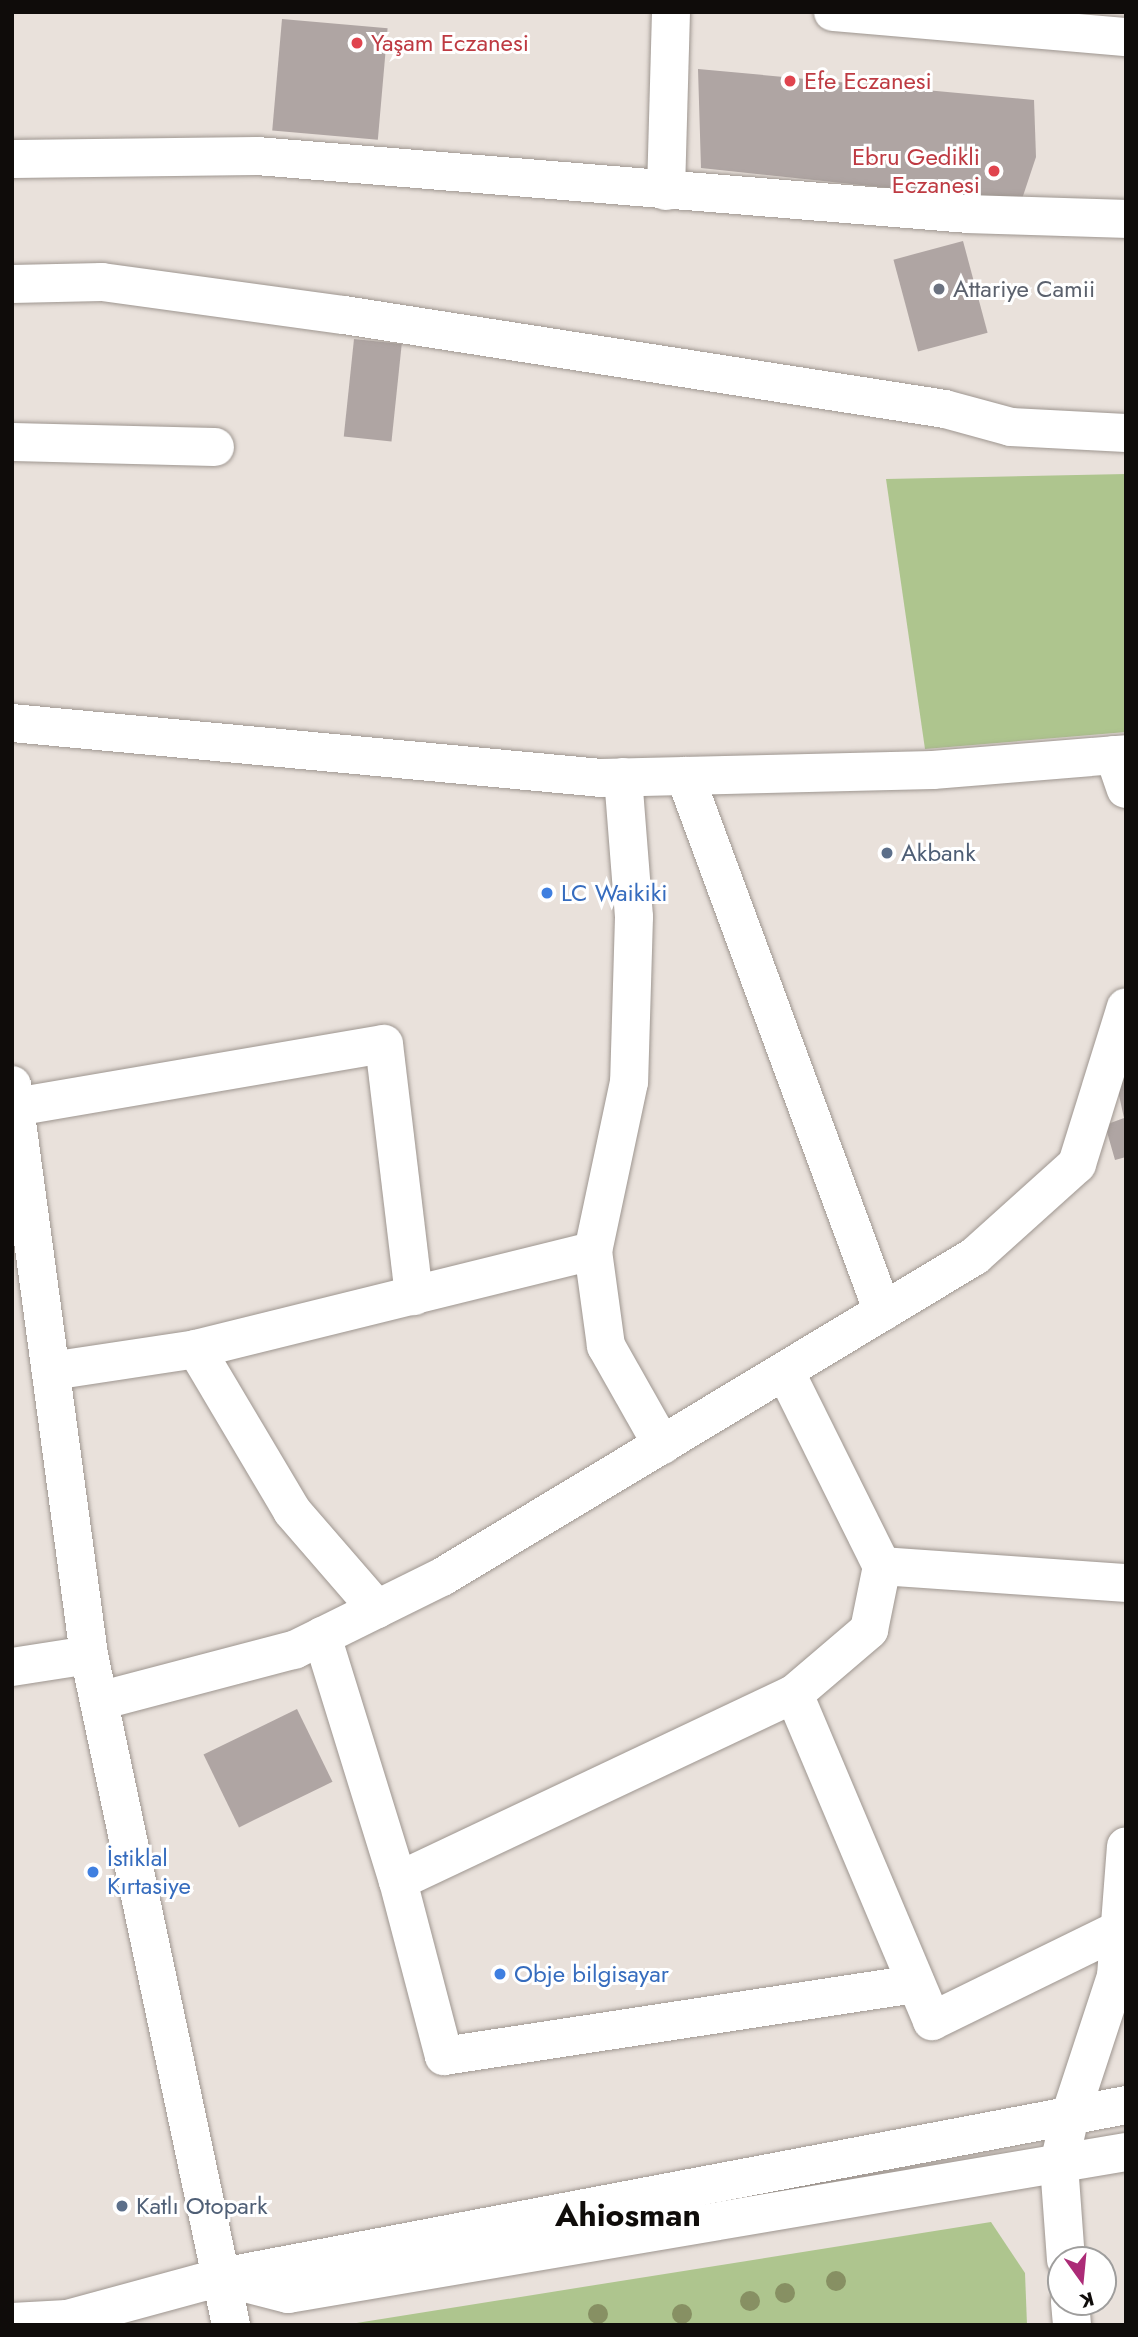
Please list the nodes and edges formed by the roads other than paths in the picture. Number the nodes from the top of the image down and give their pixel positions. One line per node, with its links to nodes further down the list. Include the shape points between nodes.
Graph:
1 (671, 12): 5 (street)
2 (833, 12): 3 (street)
3 (1126, 37)
4 (12, 159): 5 (street, via 257,156)
5 (666, 191): 6 (street, via 969,214)
6 (1126, 219)
7 (12, 284): 8 (street, via 102,282 945,409 1011,427)
8 (1126, 433)
9 (12, 442): 10 (street)
10 (215, 447)
11 (12, 723): 14 (street)
12 (1122, 766): 13 (street)
13 (685, 776): 14 (street); 19 (street)
14 (623, 777): 17 (street, via 634,917 629,1082)
15 (1126, 1007): 19 (street, via 1077,1164 975,1256)
16 (14, 1096): 18 (street, via 384,1044); 21 (street)
17 (593, 1251): 18 (street); 23 (street, via 606,1346)
18 (414, 1296): 20 (street)
19 (883, 1312): 22 (street)
20 (196, 1349): 21 (street); 26 (street, via 292,1511)
21 (51, 1371): 28 (street)
22 (785, 1371): 23 (street); 24 (street)
23 (662, 1445): 26 (street, via 442,1577)
24 (882, 1566): 25 (street); 30 (street, via 869,1630)
25 (1126, 1583)
26 (377, 1609): 27 (street)
27 (322, 1636): 31 (street, via 294,1650); 33 (street)
28 (89, 1655): 29 (street); 31 (street)
29 (12, 1667)
30 (794, 1694): 33 (street); 35 (street)
31 (99, 1701): 41 (street)
32 (1126, 1846): 34 (street)
33 (398, 1881): 35 (street, via 444,2056)
34 (1120, 1929): 35 (street, via 932,2021); 37 (street, via 1116,1976)
35 (916, 1984)
36 (1126, 2105): 37 (street)
37 (1070, 2116): 39 (street); 41 (street)
38 (1126, 2152): 39 (street)
39 (1059, 2164): 40 (street); 41 (street, via 288,2294)
40 (1065, 2246)
41 (222, 2277): 42 (street, via 67,2319); 43 (street)
42 (12, 2322)
43 (231, 2325)

